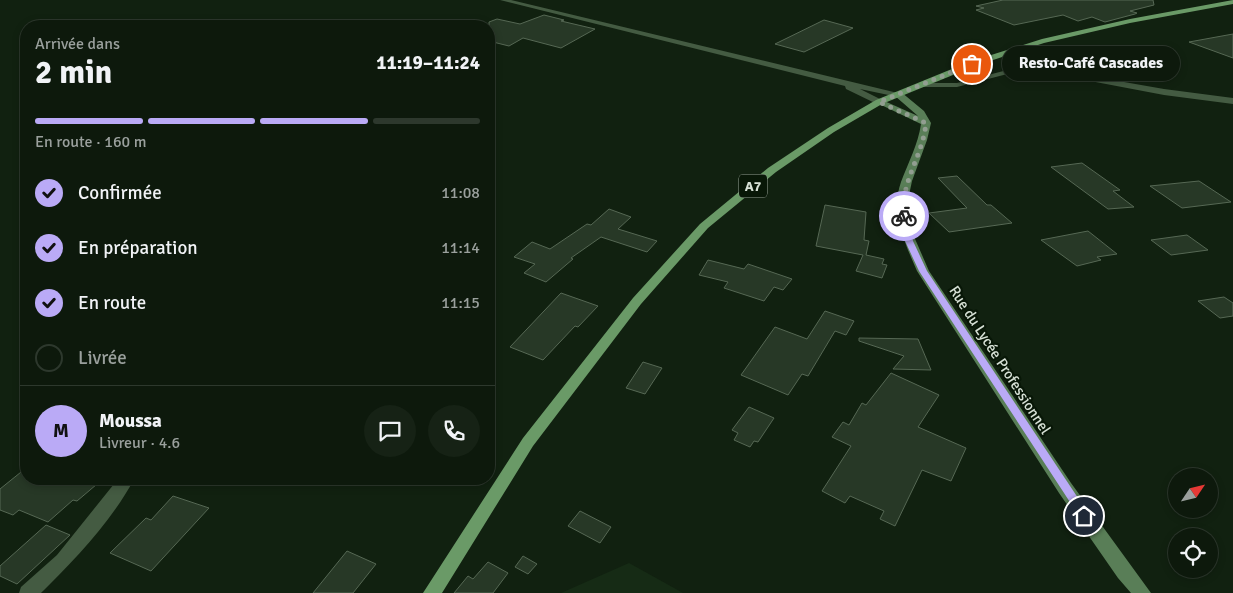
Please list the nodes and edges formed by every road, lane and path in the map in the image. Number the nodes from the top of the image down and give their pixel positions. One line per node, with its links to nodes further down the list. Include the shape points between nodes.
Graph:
1 (503, 0): 3 (street)
2 (1233, 2): 4 (main road, A7, via 1130,21 1042,42 972,64)
3 (840, 82): 5 (street); 7 (street)
4 (922, 85): 5 (main road, A7); 6 (street, via 958,85 1008,70 1027,68)
5 (898, 94): 7 (main road, A7); 8 (main road, via 921,113)
6 (1233, 101)
7 (879, 102): 8 (main road); 11 (main road, A7, via 772,170 704,226 638,301 528,442)
8 (926, 123): 12 (main road, Rue du Lycée Professionnel, via 925,137 904,191 903,214 909,241 923,271 1065,488)
9 (123, 485): 10 (street, via 68,553)
10 (28, 593)
11 (432, 593)
12 (1142, 593)

